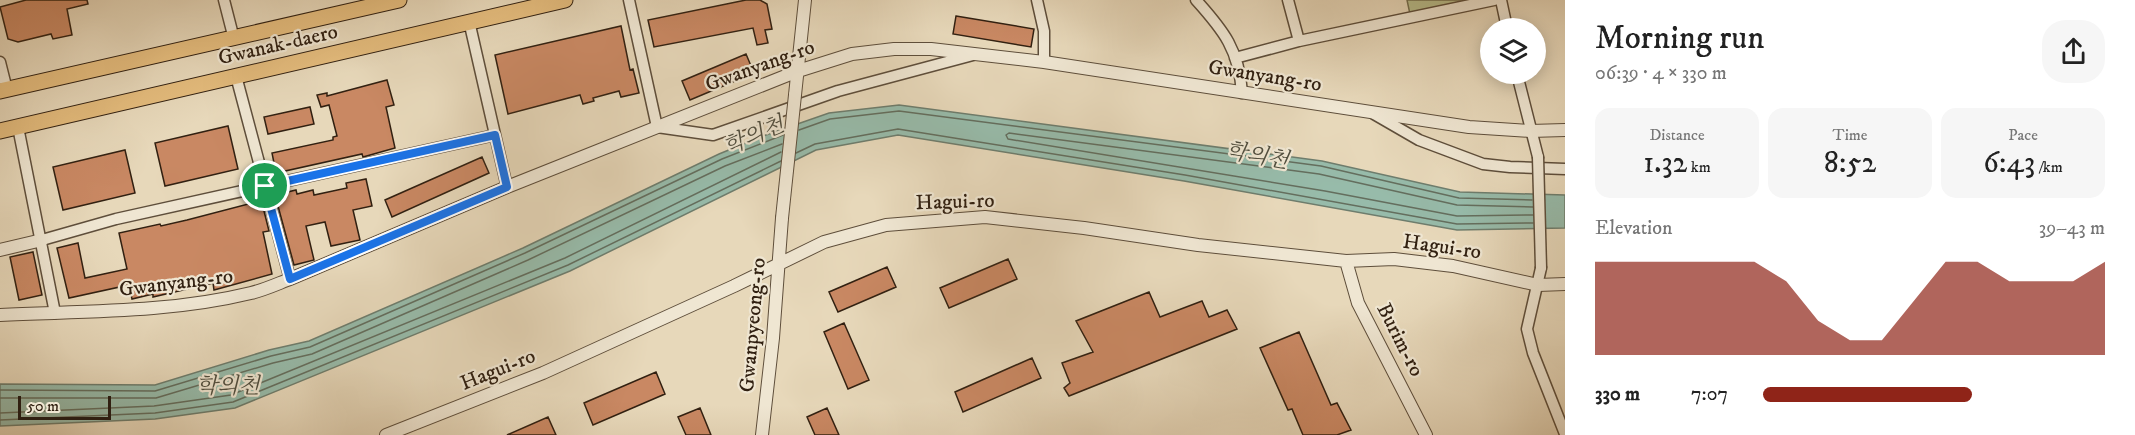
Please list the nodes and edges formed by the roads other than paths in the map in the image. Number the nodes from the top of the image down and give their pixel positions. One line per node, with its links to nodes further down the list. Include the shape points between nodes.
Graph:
1 (224, 0): 13 (street)
2 (399, 0): 13 (main road, Gwanak-daero)
3 (565, 0): 12 (main road, Gwanak-daero)
4 (629, 0): 26 (street)
5 (805, 0): 19 (street)
6 (1037, 0): 18 (street, via 1044,31)
7 (1196, 0): 16 (street, via 1221,27)
8 (1288, 0): 14 (street)
9 (1494, 0): 14 (street)
10 (1501, 0): 11 (street)
11 (1505, 18)
12 (470, 21): 20 (main road, Gwanak-daero); 30 (street)
13 (234, 39): 22 (main road, Gwanak-daero)
14 (1299, 41): 16 (street)
15 (979, 54): 18 (street, Gwanyang-ro); 19 (street, Gwanyang-ro, via 894,49 852,54); 26 (street, via 838,91 713,135)
16 (1235, 58): 23 (street)
17 (0, 62): 22 (street)
18 (1044, 62): 23 (street, Gwanyang-ro)
19 (798, 71): 26 (street, Gwanyang-ro); 37 (street, Gwanpyeong-ro, bridge)
20 (236, 76): 25 (main road, Gwanak-daero); 32 (street)
21 (1519, 84): 29 (street)
22 (3, 90)
23 (1242, 93): 24 (street, Gwanyang-ro)
24 (1371, 112): 29 (street, Gwanyang-ro, via 1468,127); 31 (street, via 1419,140 1483,164)
25 (18, 127): 28 (main road, Gwanak-daero); 34 (street)
26 (657, 127): 33 (street, Gwanyang-ro)
27 (1565, 130): 29 (street, Gwanyang-ro)
28 (0, 131)
29 (1530, 131): 40 (street, bridge, via 1538,157)
30 (495, 135): 32 (street); 33 (street)
31 (1565, 170)
32 (265, 186): 34 (street); 38 (street)
33 (507, 187): 38 (street, Gwanyang-ro)
34 (42, 240): 35 (street); 41 (street)
35 (0, 250)
36 (1346, 261): 37 (street, Hagui-ro, via 985,217 886,225 824,242); 40 (street, Hagui-ro, via 1394,259 1453,266); 46 (street, Burim-ro, via 1358,303)
37 (778, 264): 44 (street, Hagui-ro, via 543,373); 45 (street, Gwanpyeong-ro)
38 (290, 279): 41 (street, Gwanyang-ro, via 209,302)
39 (1565, 284): 40 (street, Hagui-ro)
40 (1538, 285): 43 (street, via 1527,329)
41 (55, 313): 42 (street, Gwanyang-ro)
42 (0, 315)
43 (1565, 434)
44 (386, 435)
45 (762, 435)
46 (1426, 435)

